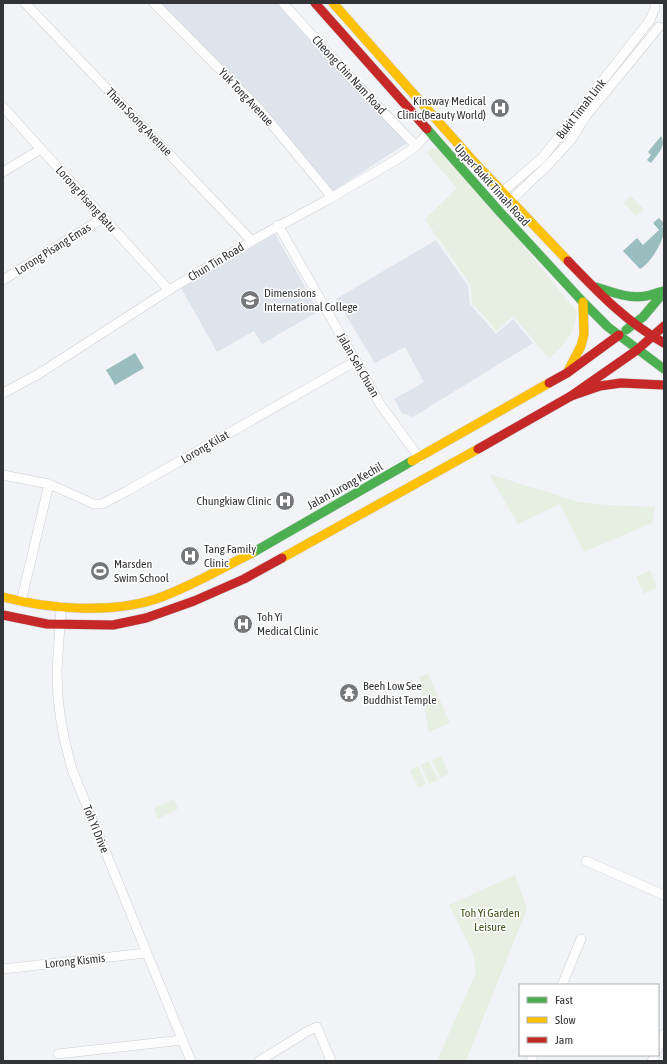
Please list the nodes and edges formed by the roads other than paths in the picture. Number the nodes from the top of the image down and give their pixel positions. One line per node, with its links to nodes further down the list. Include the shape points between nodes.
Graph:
1 (25, 3): 20 (street, Tham Soong Avenue)
2 (154, 3): 14 (street, Yuk Tong Avenue, via 260,110)
3 (283, 3): 10 (street, Cheong Chin Nam Road)
4 (315, 3): 9 (main road, Upper Bukit Timah Road)
5 (333, 3): 13 (main road, Upper Bukit Timah Road)
6 (655, 3): 13 (street, Bukit Timah Link, via 650,20 542,158)
7 (659, 27): 15 (street, Bukit Timah Link, via 586,116 570,141 548,166)
8 (3, 107): 11 (street, Lorong Pisang Batu)
9 (429, 132): 10 (street, Chun Tin Road); 16 (main road, Upper Bukit Timah Road)
10 (416, 146): 14 (street, Chun Tin Road)
11 (41, 150): 12 (street); 18 (street, Lorong Pisang Batu)
12 (3, 172)
13 (502, 192): 15 (main road, Upper Bukit Timah Road); 16 (street, Bukit Timah Link)
14 (332, 197): 19 (street, Chun Tin Road)
15 (510, 201): 17 (street, Bukit Timah Link); 22 (main road, Upper Bukit Timah Road)
16 (491, 202): 17 (main road, Upper Bukit Timah Road)
17 (499, 211): 25 (main road, Upper Bukit Timah Road)
18 (103, 218): 21 (street, Lorong Pisang Emas); 23 (street, Lorong Pisang Batu)
19 (278, 225): 20 (street, Chun Tin Road); 32 (street, Jalan Seh Chuan)
20 (252, 241): 23 (street, Chun Tin Road)
21 (3, 280)
22 (592, 286): 24 (main road, via 631,296); 26 (main road, Upper Bukit Timah Road)
23 (169, 290): 36 (street, Chun Tin Road)
24 (664, 292): 26 (main road, Jalan Jurong Kechil)
25 (583, 302): 28 (main road, Upper Bukit Timah Road); 34 (main road, via 584,334 581,346)
26 (634, 324): 28 (main road, Jalan Jurong Kechil); 29 (main road, Upper Bukit Timah Road)
27 (664, 326): 29 (main road)
28 (619, 335): 31 (main road, Upper Bukit Timah Road); 34 (main road, Jalan Jurong Kechil)
29 (653, 337): 30 (main road, Upper Bukit Timah Road); 31 (main road)
30 (664, 343)
31 (637, 350): 33 (main road, Upper Bukit Timah Road); 37 (main road)
32 (356, 361): 38 (street, Jalan Seh Chuan, via 380,404); 40 (street, Lorong Kilat, via 102,504 94,504)
33 (664, 369)
34 (567, 373): 38 (main road, Jalan Jurong Kechil)
35 (664, 385): 37 (main road, via 622,382)
36 (3, 393)
37 (570, 396): 45 (main road, via 244,580 189,604 146,618 113,625)
38 (420, 459): 43 (main road, Jalan Jurong Kechil, via 191,585 132,605 106,608)
39 (3, 474): 40 (street, Lorong Kilat)
40 (49, 484): 42 (street)
41 (3, 598): 42 (main road, Jalan Jurong Kechil)
42 (21, 602): 43 (main road, Jalan Jurong Kechil)
43 (61, 607): 45 (street, Toh Yi Drive)
44 (3, 615): 45 (main road)
45 (60, 625): 49 (street, Toh Yi Drive, via 57,672 65,746 73,772)
46 (586, 861): 47 (street)
47 (664, 895)
48 (581, 939): 51 (street)
49 (146, 953): 50 (street, Lorong Kismis); 53 (street, Toh Yi Drive)
50 (3, 969)
51 (562, 984)
52 (664, 1034): 54 (street)
53 (182, 1040): 55 (street); 57 (street, Toh Yi Drive)
54 (659, 1044)
55 (58, 1054)
56 (262, 1060): 58 (street, via 317,1027)
57 (191, 1061)
58 (332, 1061)

